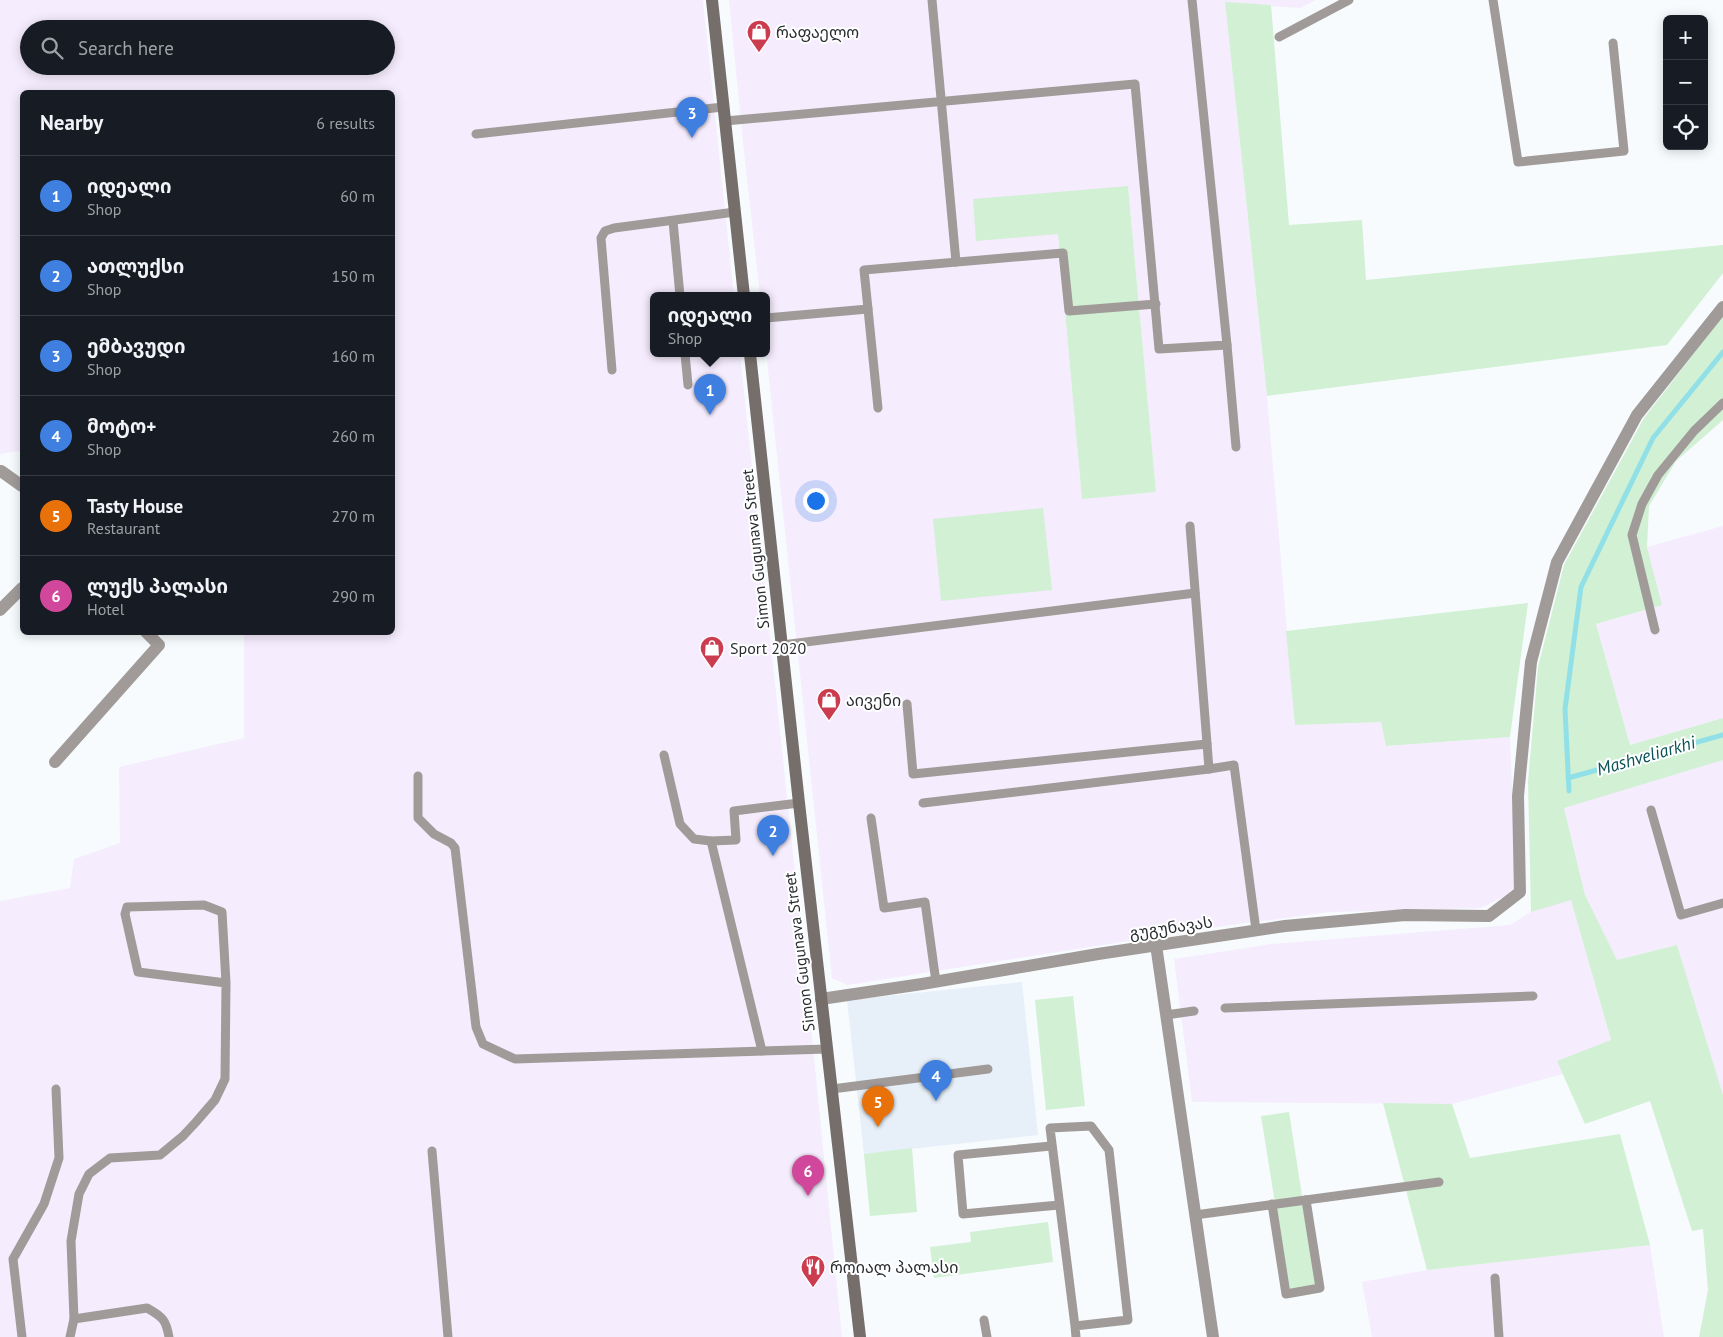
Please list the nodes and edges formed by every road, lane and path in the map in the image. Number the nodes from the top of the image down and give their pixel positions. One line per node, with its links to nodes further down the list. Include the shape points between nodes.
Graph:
1 (712, 0): 9 (main road)
2 (932, 0): 8 (lane)
3 (1192, 0): 21 (lane)
4 (1349, 0): 6 (lane)
5 (1493, 0): 7 (lane, via 1518,162 1624,151)
6 (1279, 37)
7 (1613, 43)
8 (941, 101): 10 (lane); 14 (lane); 17 (lane, via 1136,84)
9 (723, 107): 10 (main road); 11 (lane)
10 (725, 121): 12 (main road)
11 (476, 134)
12 (735, 212): 13 (lane); 16 (main road)
13 (673, 221): 15 (lane); 24 (lane, via 614,228 605,231 601,238)
14 (956, 262): 17 (lane, via 1063,253 1069,311); 19 (lane, via 864,270)
15 (680, 292)
16 (744, 292)
17 (1156, 304): 21 (lane, via 1159,349)
18 (1723, 307): 50 (street, გუგუნავას, via 1637,415 1557,562 1530,662 1518,796 1520,892 1489,916 1405,915)
19 (868, 310): 20 (lane); 27 (lane)
20 (770, 318)
21 (1227, 345): 28 (lane)
22 (685, 357): 25 (lane)
23 (750, 357): 37 (main road, Simon Gugunava Street)
24 (612, 370)
25 (688, 385)
26 (1723, 403): 35 (lane, via 1658,474 1642,504 1632,535)
27 (878, 408)
28 (1236, 447)
29 (1, 471): 30 (street)
30 (20, 485)
31 (1190, 526): 33 (lane)
32 (20, 590): 34 (street)
33 (1195, 593): 37 (lane); 39 (lane)
34 (0, 610)
35 (1655, 630)
36 (149, 635): 41 (street, via 159,645)
37 (782, 645): 44 (main road, Simon Gugunava Street)
38 (907, 704): 39 (lane, via 913,774)
39 (1207, 744): 42 (lane)
40 (664, 755): 48 (lane, via 680,824 694,838)
41 (55, 762)
42 (1209, 769): 45 (lane); 50 (lane, via 1234,765)
43 (418, 776): 60 (lane, via 418,818 455,848 476,1027 482,1044 515,1059)
44 (799, 803): 48 (lane, via 734,811 736,840); 55 (main road, Simon Gugunava Street)
45 (923, 803)
46 (1651, 810): 49 (lane, via 1681,915)
47 (871, 818): 52 (lane, via 884,908 925,902)
48 (711, 841): 60 (lane)
49 (1723, 903)
50 (1256, 930): 51 (street, გუგუნავას)
51 (1156, 945): 52 (street, გუგუნავას); 58 (street)
52 (936, 982): 55 (street, გუგუნავას)
53 (226, 983): 53 (lane, via 222,912 204,905 127,907 125,914 138,972); 72 (lane, via 225,1078 215,1100 183,1136 160,1155 110,1158 89,1174 79,1194 71,1241)
54 (1533, 996): 56 (lane)
55 (821, 999): 59 (main road, Simon Gugunava Street)
56 (1225, 1008)
57 (1194, 1011): 58 (lane)
58 (1166, 1015): 70 (street)
59 (827, 1048): 60 (lane); 63 (main road, Simon Gugunava Street)
60 (762, 1051)
61 (988, 1069): 63 (lane)
62 (56, 1089): 75 (lane, via 59,1158 44,1204 13,1259)
63 (832, 1089): 79 (main road, Simon Gugunava Street)
64 (1051, 1146): 69 (lane); 69 (lane, via 958,1155 963,1214); 74 (lane, via 1050,1128 1091,1126 1109,1150 1128,1320)
65 (432, 1151): 78 (lane)
66 (1439, 1182): 67 (lane)
67 (1306, 1200): 68 (lane); 68 (lane, via 1320,1288 1286,1294)
68 (1272, 1204): 70 (lane)
69 (1059, 1205): 74 (lane)
70 (1195, 1215): 82 (street)
71 (1495, 1278): 83 (lane)
72 (74, 1319): 76 (lane); 77 (lane, via 147,1308 166,1322)
73 (984, 1320): 80 (lane)
74 (1075, 1326): 81 (lane)
75 (22, 1337)
76 (70, 1337)
77 (169, 1337)
78 (448, 1337)
79 (860, 1337)
80 (987, 1337)
81 (1076, 1337)
82 (1213, 1337)
83 (1499, 1337)

